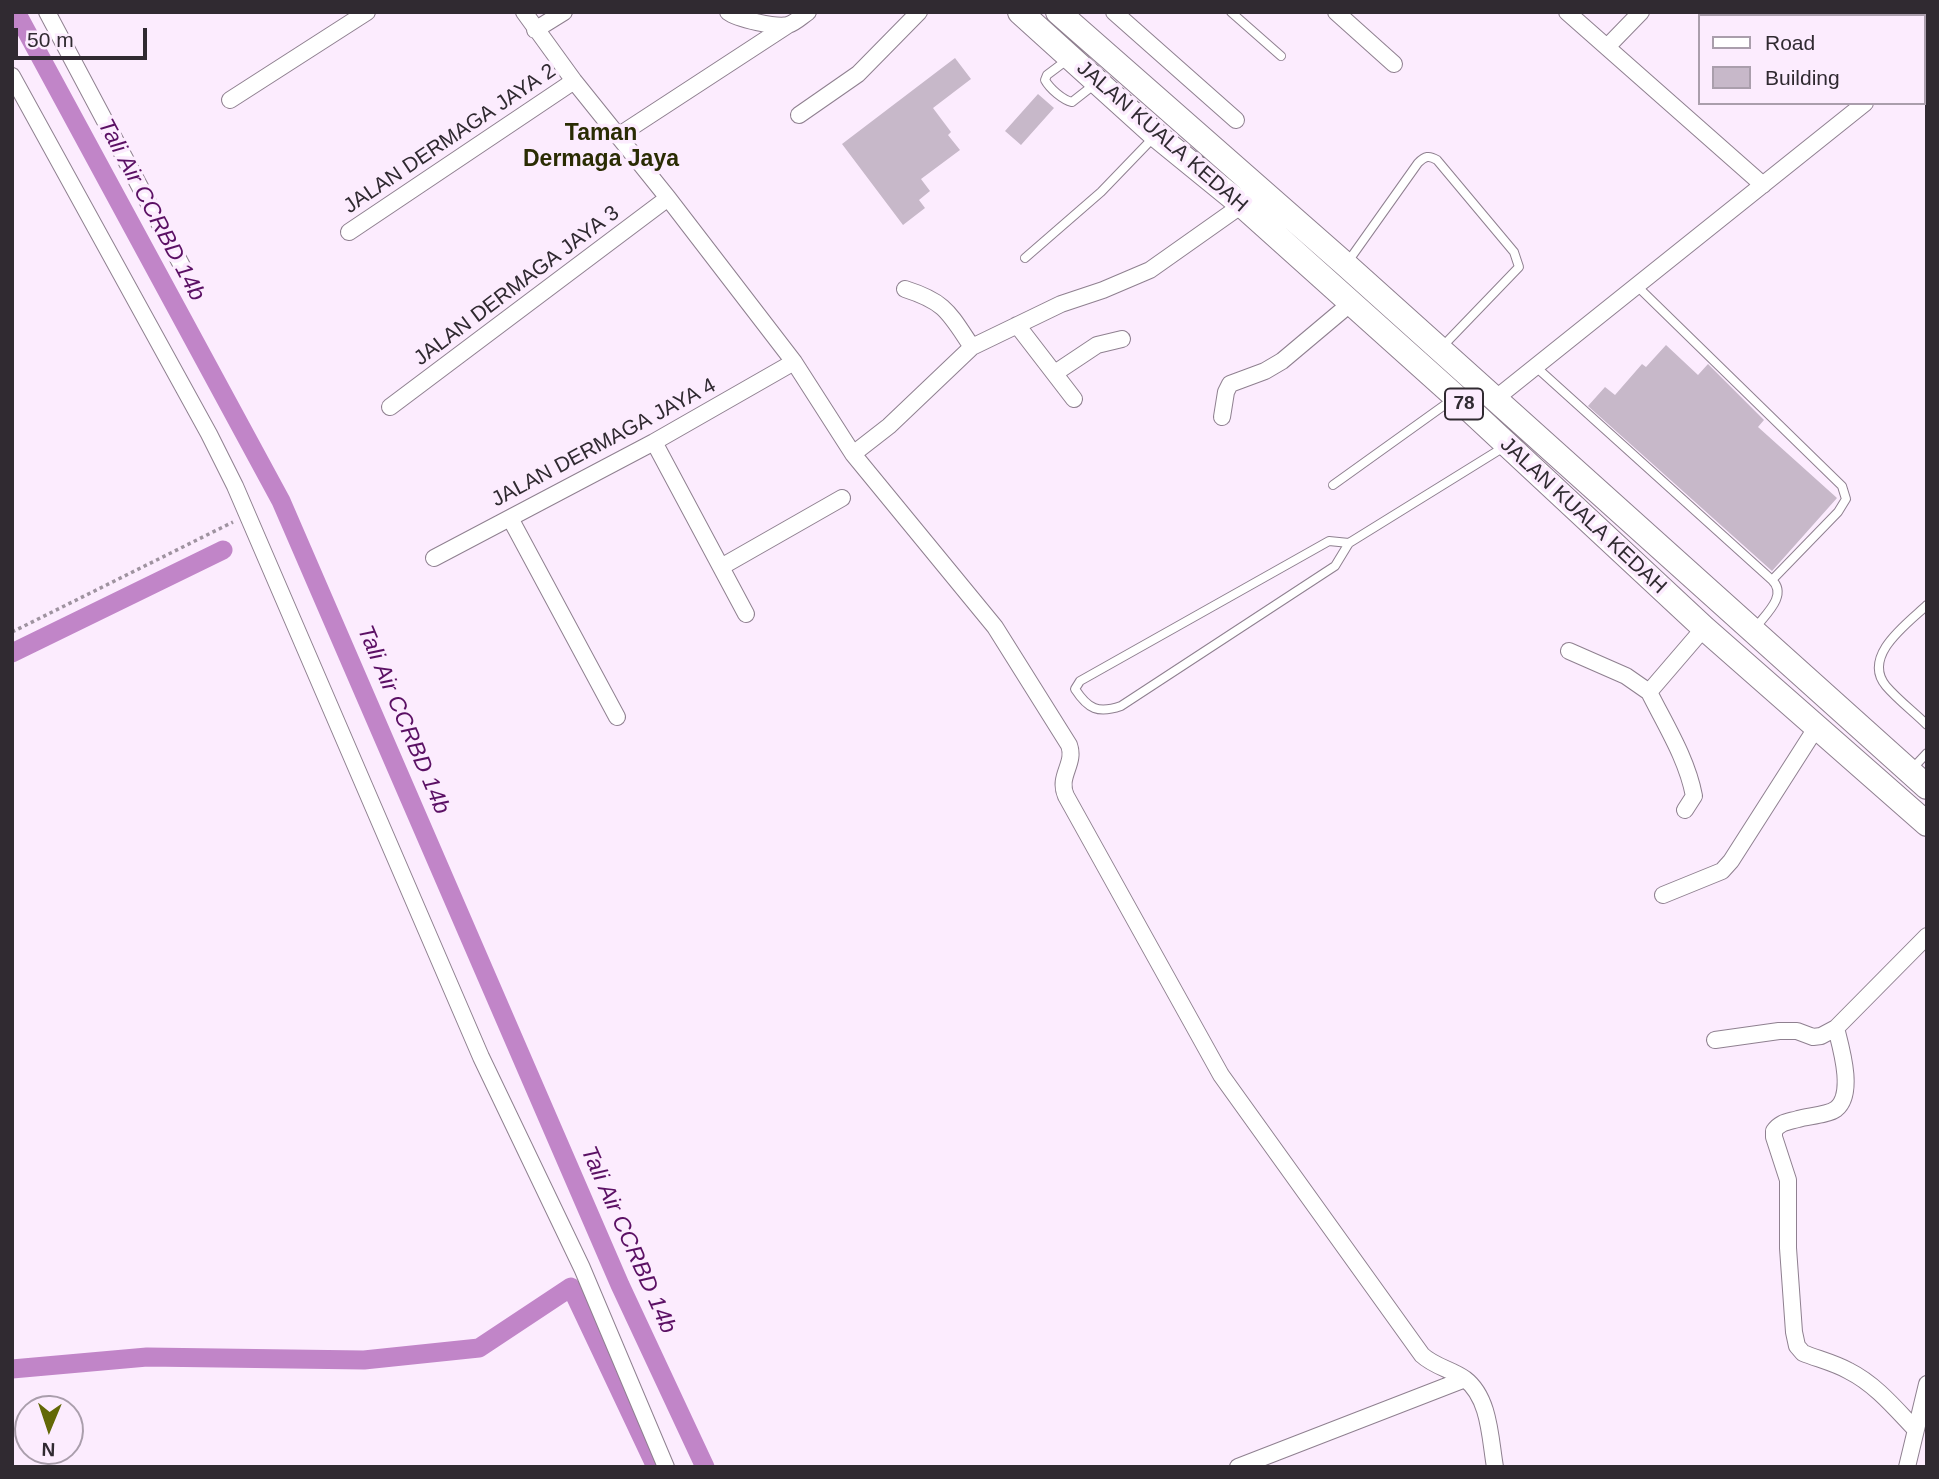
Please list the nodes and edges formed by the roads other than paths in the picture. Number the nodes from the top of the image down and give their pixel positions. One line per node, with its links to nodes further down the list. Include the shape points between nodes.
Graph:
1 (47, 12): 37 (street)
2 (367, 12): 24 (street)
3 (524, 12): 16 (street)
4 (564, 12): 16 (street)
5 (728, 12): 15 (street, via 751,21)
6 (808, 12): 15 (street)
7 (919, 12): 27 (street, via 858,74)
8 (1020, 12): 19 (main road, JALAN KUALA KEDAH / 78)
9 (1114, 12): 28 (street)
10 (1231, 12): 18 (lane)
11 (1336, 12): 20 (street)
12 (1567, 12): 17 (street)
13 (1641, 12): 17 (street)
14 (1063, 14): 25 (main road, JALAN KUALA KEDAH / 78)
15 (788, 25): 30 (street)
16 (536, 30): 22 (street)
17 (1607, 47): 31 (street)
18 (1281, 56)
19 (1070, 58): 23 (main road, JALAN KUALA KEDAH / 78); 23 (lane, via 1047,75 1048,85 1072,102)
20 (1394, 64)
21 (12, 76): 83 (street, via 235,486 481,1057 582,1268)
22 (574, 81): 30 (street); 34 (street, JALAN DERMAGA JAYA 2)
23 (1098, 82): 29 (main road, JALAN KUALA KEDAH / 78)
24 (230, 100)
25 (1158, 102): 29 (main road, via 1164,117); 36 (main road, JALAN KUALA KEDAH / 78)
26 (1863, 105): 31 (street)
27 (799, 115)
28 (1236, 120)
29 (1156, 135): 33 (main road, JALAN KUALA KEDAH / 78); 35 (lane, via 1101,192)
30 (618, 136): 32 (street)
31 (1763, 185): 38 (street)
32 (668, 198): 45 (street); 51 (street, JALAN DERMAGA JAYA 3)
33 (1242, 205): 40 (main road, JALAN KUALA KEDAH / 78); 41 (street, via 1150,270)
34 (349, 232)
35 (1025, 258)
36 (1346, 265): 44 (main road, JALAN KUALA KEDAH / 78); 44 (lane, via 1418,163 1424,157 1437,160 1514,252 1519,267)
37 (182, 266)
38 (1637, 286): 46 (street); 62 (lane, via 1842,486 1846,499 1838,512)
39 (905, 289): 43 (street, via 940,303)
40 (1351, 303): 48 (main road, JALAN KUALA KEDAH / 78); 52 (street, via 1282,361 1230,384)
41 (1017, 325): 43 (street); 47 (street)
42 (1122, 339): 47 (street, via 1097,345)
43 (972, 346): 55 (street)
44 (1439, 350): 50 (main road, JALAN KUALA KEDAH / 78)
45 (794, 362): 53 (street, JALAN DERMAGA JAYA 4); 55 (street)
46 (1536, 367): 50 (street); 62 (lane)
47 (1055, 373): 49 (street)
48 (1456, 397): 54 (main road, JALAN KUALA KEDAH / 78); 56 (lane)
49 (1074, 399)
50 (1495, 399): 66 (main road, JALAN KUALA KEDAH / 78)
51 (390, 407)
52 (1222, 417)
53 (654, 442): 58 (street, JALAN DERMAGA JAYA 4); 61 (street)
54 (1507, 445): 59 (lane); 65 (main road, JALAN KUALA KEDAH / 78)
55 (853, 454): 80 (street, via 995,627 1069,745 1072,758 1062,783 1066,796 1221,1075 1422,1355)
56 (1333, 485)
57 (842, 498): 61 (street)
58 (510, 518): 60 (street, JALAN DERMAGA JAYA 4); 69 (street)
59 (1349, 543): 59 (lane, via 1335,566 1121,706 1097,710 1075,689 1080,681 1329,541)
60 (434, 558)
61 (721, 567): 64 (street)
62 (1772, 580): 66 (lane, via 1777,584 1775,603)
63 (1927, 605): 70 (lane, via 1888,642 1880,673 1886,686)
64 (746, 614)
65 (1704, 628): 68 (street); 71 (main road, JALAN KUALA KEDAH / 78)
66 (1752, 632): 72 (main road, JALAN KUALA KEDAH / 78)
67 (1569, 650): 68 (street)
68 (1649, 692): 74 (street, via 1691,781 1694,796)
69 (617, 717)
70 (1927, 725)
71 (1816, 728): 73 (main road, JALAN KUALA KEDAH / 78); 76 (street, via 1722,871)
72 (1921, 770): 73 (main road, via 1896,787)
73 (1901, 803): 75 (main road, JALAN KUALA KEDAH / 78)
74 (1685, 810)
75 (1927, 824)
76 (1663, 895)
77 (1927, 936): 78 (street)
78 (1836, 1028): 79 (street, via 1813,1037 1789,1030); 82 (street, via 1845,1068 1842,1100 1835,1110 1783,1123 1774,1131 1788,1180 1794,1339 1803,1353 1862,1378)
79 (1714, 1040)
80 (1465, 1380): 84 (street); 85 (street, via 1478,1392 1483,1405)
81 (1927, 1384): 82 (street)
82 (1915, 1429): 86 (street)
83 (666, 1467)
84 (1238, 1467)
85 (1495, 1467)
86 (1907, 1467)

